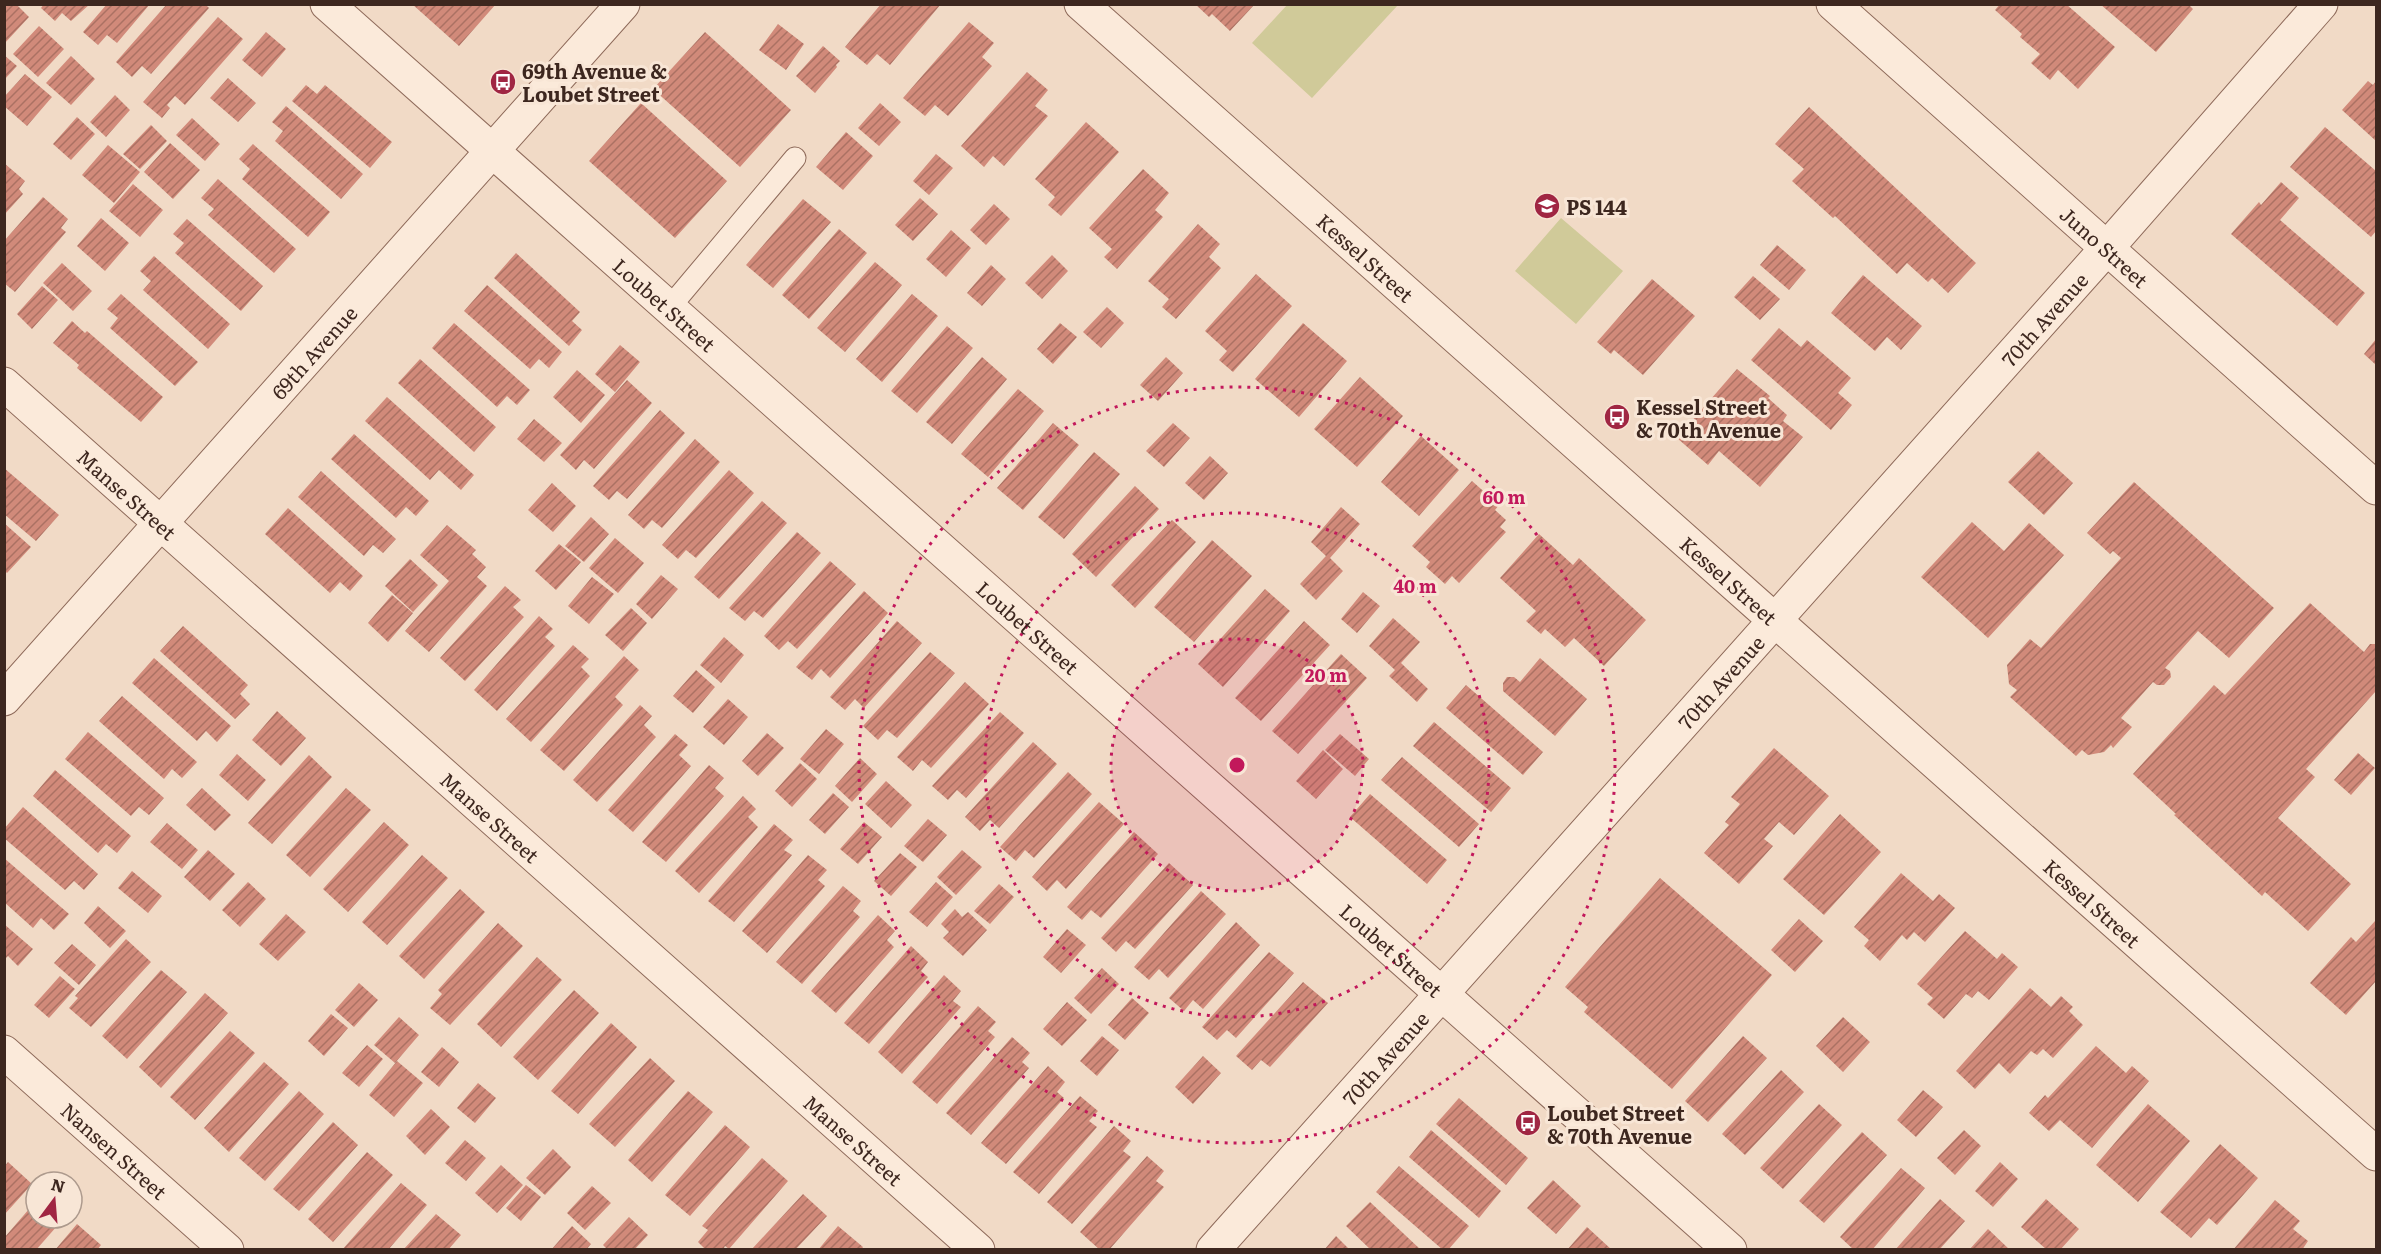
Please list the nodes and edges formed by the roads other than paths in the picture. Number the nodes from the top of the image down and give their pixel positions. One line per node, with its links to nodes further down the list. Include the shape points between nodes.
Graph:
1 (623, 4): 6 (street, 69th Avenue)
2 (1081, 4): 13 (street, Kessel Street)
3 (1833, 4): 8 (street, Juno Street)
4 (2321, 4): 8 (street, 70th Avenue)
5 (329, 5): 6 (street, Loubet Street)
6 (492, 152): 9 (street, Loubet Street); 12 (street, 69th Avenue)
7 (795, 158): 9 (lane)
8 (2107, 248): 11 (street, Juno Street); 13 (street, 70th Avenue)
9 (669, 308): 15 (street, Loubet Street)
10 (4, 384): 12 (street, Manse Street)
11 (2376, 488)
12 (160, 523): 14 (street, 69th Avenue); 19 (street, Manse Street)
13 (1775, 620): 15 (street, 70th Avenue); 17 (street, Kessel Street)
14 (4, 699)
15 (1441, 993): 20 (street, 70th Avenue); 21 (street, Loubet Street)
16 (4, 1052): 18 (street, Nansen Street)
17 (2376, 1154)
18 (227, 1250)
19 (978, 1250)
20 (1213, 1250)
21 (1730, 1250)

